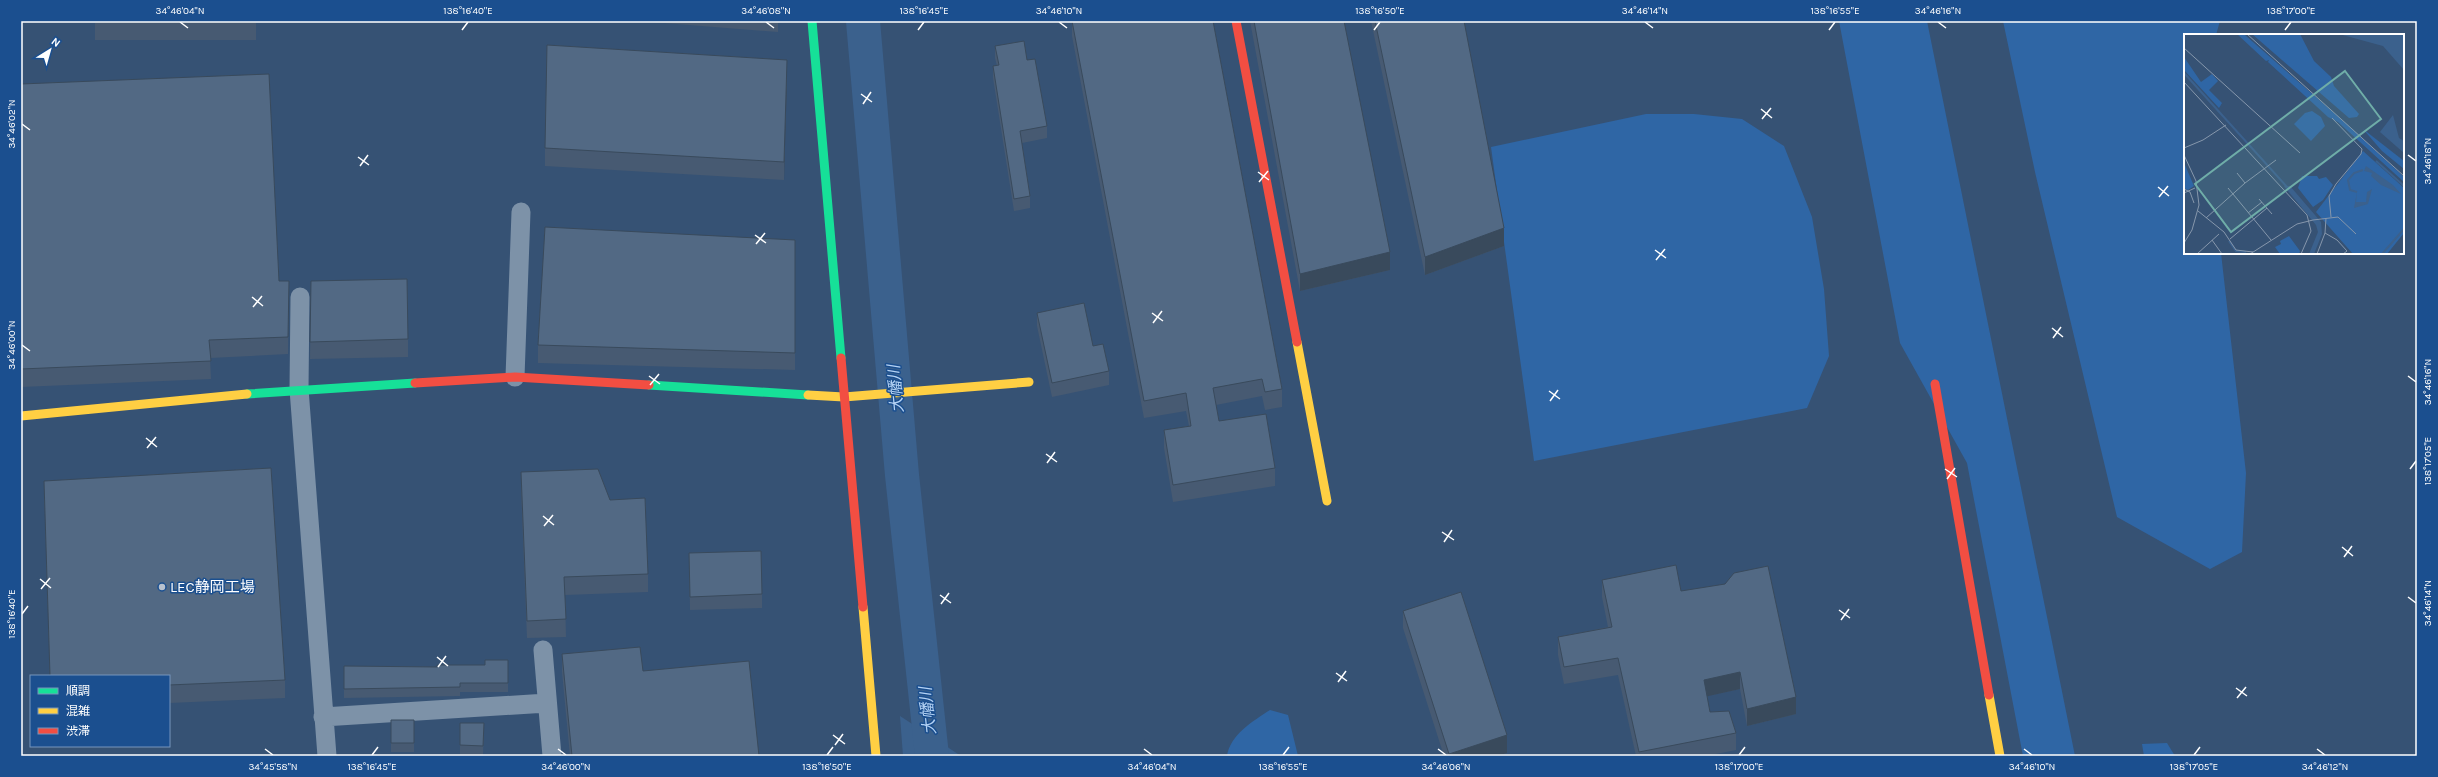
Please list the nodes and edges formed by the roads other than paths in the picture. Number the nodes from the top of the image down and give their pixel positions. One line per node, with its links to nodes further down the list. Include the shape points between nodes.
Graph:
1 (812, 21): 9 (street)
2 (1236, 21): 11 (street)
3 (521, 212): 5 (street)
4 (300, 297): 8 (street)
5 (515, 377): 8 (street); 9 (street)
6 (1029, 382): 9 (street)
7 (1935, 384): 18 (street)
8 (299, 389): 10 (street); 14 (street)
9 (844, 397): 17 (street)
10 (21, 416)
11 (1327, 501)
12 (543, 650): 13 (street)
13 (547, 703): 14 (street); 16 (street)
14 (323, 717): 15 (street)
15 (327, 756)
16 (552, 756)
17 (876, 756)
18 (2000, 756)

